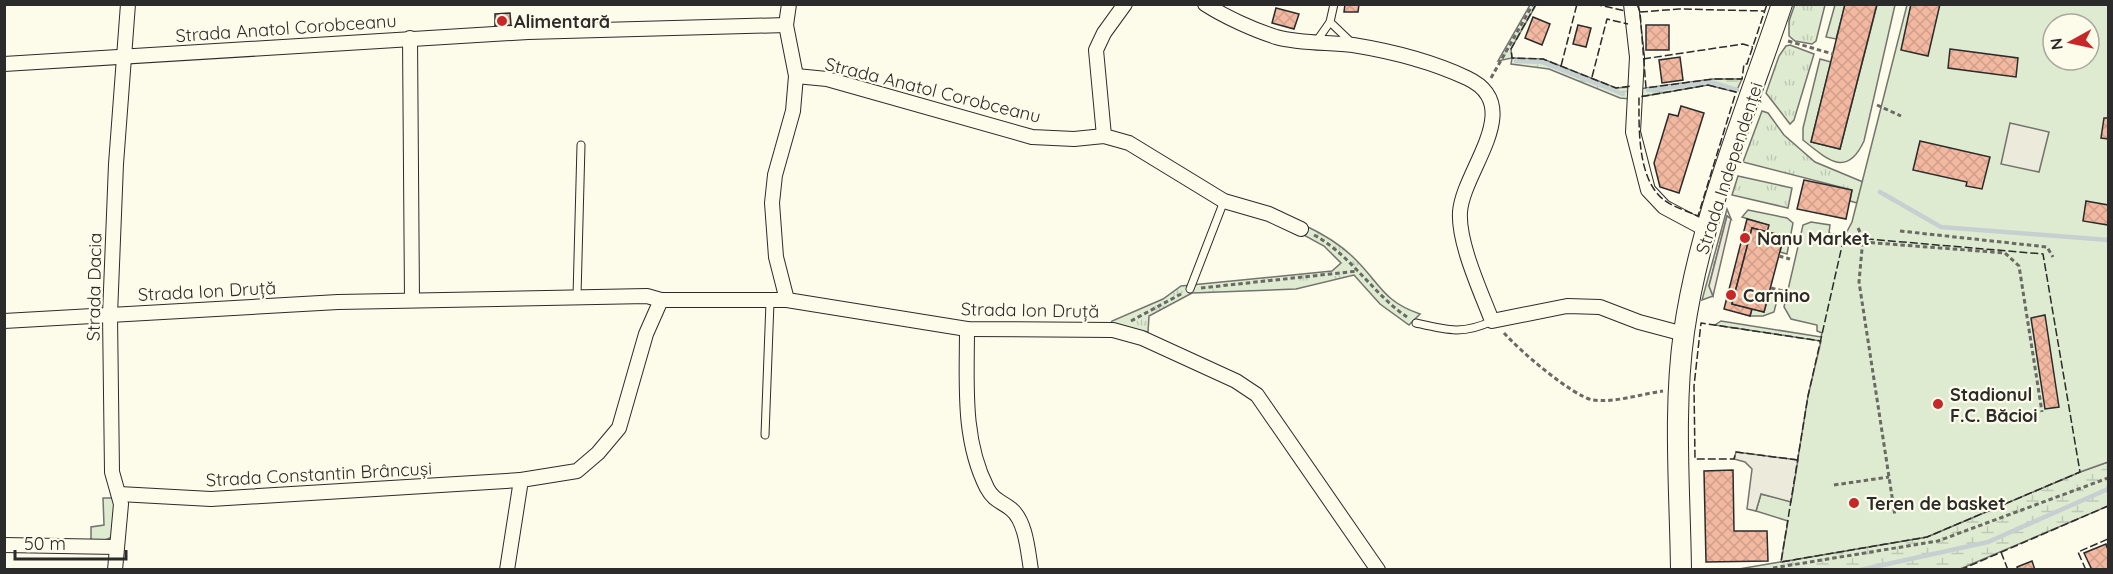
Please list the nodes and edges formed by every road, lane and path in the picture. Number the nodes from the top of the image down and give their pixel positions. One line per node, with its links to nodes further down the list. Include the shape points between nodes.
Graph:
1 (128, 4): 16 (street, Strada Dacia)
2 (789, 4): 10 (street)
3 (1125, 4): 22 (street, via 1096,50)
4 (1205, 4): 13 (street, via 1276,36)
5 (1334, 4): 9 (lane)
6 (1533, 4): 19 (path)
7 (1631, 4): 27 (street, via 1637,57 1633,132 1648,190 1664,207)
8 (1782, 4): 11 (main road, Strada Independenței)
9 (1330, 22): 13 (lane); 14 (lane)
10 (786, 26): 12 (street, Strada Anatol Corobceanu); 18 (street)
11 (1772, 36): 15 (path); 27 (main road, Strada Independenței)
12 (410, 39): 16 (street, Strada Anatol Corobceanu); 38 (street)
13 (1316, 42): 14 (street)
14 (1355, 46): 19 (street, via 1444,68)
15 (1833, 54)
16 (125, 57): 17 (street, Strada Anatol Corobceanu); 42 (street, Strada Dacia)
17 (4, 64)
18 (796, 76): 22 (street, Strada Anatol Corobceanu, via 827,79 1032,137); 40 (street, via 793,111 775,175 772,203 776,257)
19 (1484, 90): 44 (street, via 1490,98 1493,116 1490,133 1460,212 1465,241)
20 (1877, 105): 21 (path)
21 (1901, 116)
22 (1104, 136): 24 (street, Strada Anatol Corobceanu, via 1129,143)
23 (581, 145): 37 (lane)
24 (1224, 201): 26 (street, Strada Anatol Corobceanu, via 1269,214); 35 (lane)
25 (1858, 228): 29 (path)
26 (1301, 229): 33 (path, via 1329,243)
27 (1707, 230): 48 (main road, Strada Independenței)
28 (1900, 231): 31 (path, via 2047,247)
29 (1863, 242): 50 (path, via 2005,253 2013,259 2019,266); 52 (path, via 1859,282)
30 (1779, 256): 32 (path)
31 (2053, 257)
32 (1790, 259)
33 (1358, 271): 35 (path); 45 (path, via 1386,302)
34 (1770, 288): 36 (path)
35 (1190, 289): 47 (path)
36 (1784, 291)
37 (577, 296): 38 (street, Strada Ion Druță); 39 (street, Strada Ion Druță, via 647,296)
38 (412, 300): 42 (street, Strada Ion Druță)
39 (661, 300): 41 (street, Strada Ion Druță); 54 (street, Strada Constantin Brâncuși, via 646,334 619,428 577,471)
40 (787, 300): 41 (street, Strada Ion Druță); 46 (street, Strada Ion Druță)
41 (770, 302): 51 (lane)
42 (110, 315): 43 (street, Strada Ion Druță); 56 (street, Strada Dacia, via 112,472)
43 (4, 321)
44 (1492, 321): 45 (lane, via 1473,331); 48 (street, via 1567,306 1600,307); 49 (path, via 1566,386 1591,399)
45 (1416, 323)
46 (967, 329): 47 (street, Strada Ion Druță); 63 (street, via 969,434 994,501 1011,509 1019,519)
47 (1113, 330): 64 (street, Strada Ion Druță, via 1191,359 1257,394)
48 (1684, 334): 49 (main road, Strada Independenței)
49 (1679, 388): 65 (main road, Strada Independenței)
50 (2042, 412)
51 (765, 435)
52 (1889, 477): 55 (path); 57 (path)
53 (2109, 478): 60 (path, via 1938,541)
54 (521, 480): 56 (street, Strada Constantin Brâncuși, via 211,499); 62 (street)
55 (1834, 485)
56 (119, 494): 59 (street, Strada Dacia, via 122,504)
57 (1895, 516)
58 (4, 545): 59 (street)
59 (116, 547): 61 (street, Strada Dacia)
60 (1773, 568)
61 (115, 570)
62 (507, 570)
63 (1032, 570)
64 (1378, 570)
65 (1681, 570)

